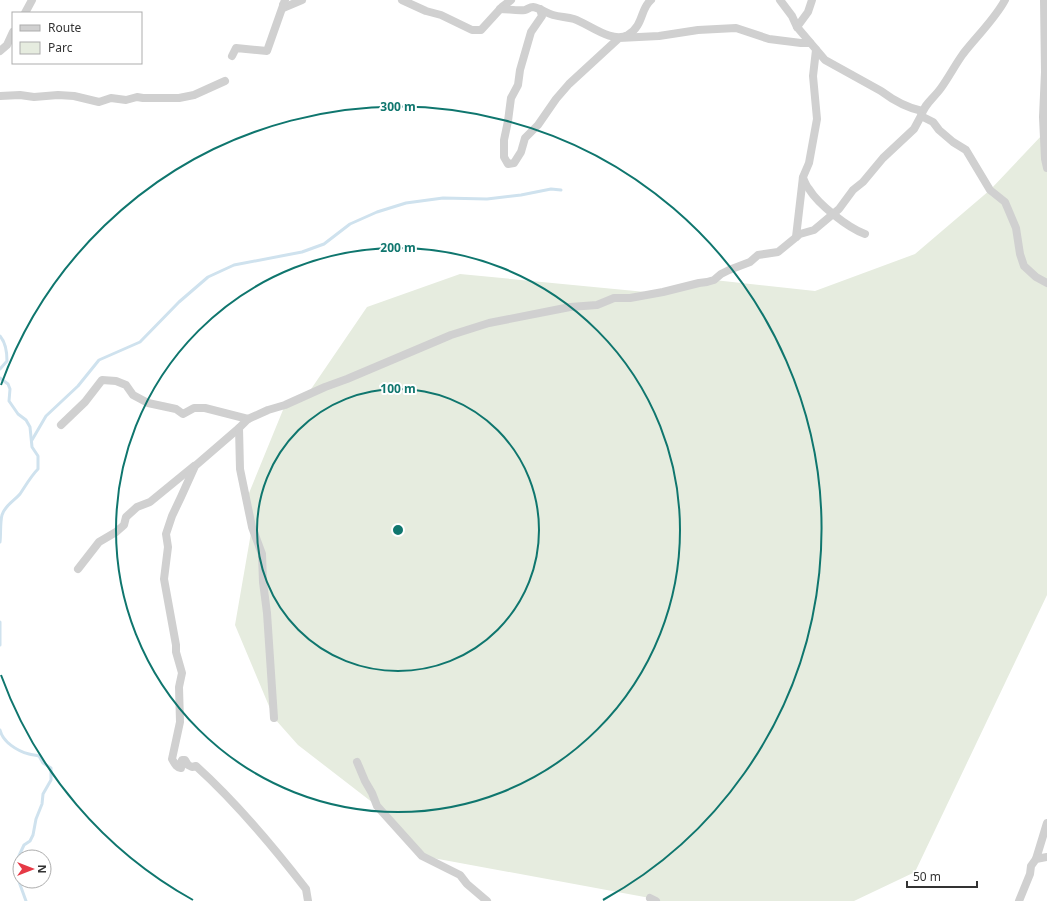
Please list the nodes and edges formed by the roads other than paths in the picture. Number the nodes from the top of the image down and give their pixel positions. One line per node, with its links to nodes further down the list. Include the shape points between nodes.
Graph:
1 (32, 0): 13 (street)
2 (302, 0): 10 (street)
3 (402, 0): 11 (street, via 472,30 481,30)
4 (511, 0): 11 (street)
5 (651, 0): 16 (street, via 644,8 642,18 635,29)
6 (780, 0): 14 (street)
7 (812, 0): 14 (street, via 808,12)
8 (1005, 0): 24 (street)
9 (1044, 0): 25 (street, via 1043,117)
10 (283, 3): 21 (street, via 267,50 236,48)
11 (500, 9): 12 (street)
12 (540, 9): 16 (street, via 552,15 574,18 598,31); 16 (street, via 542,16 531,32 518,85 511,98 504,140 504,157 508,164 514,163 525,138 569,84)
13 (26, 12)
14 (797, 27): 17 (street)
15 (11, 35): 18 (street); 20 (street, via 7,45)
16 (619, 38): 17 (street, via 736,28 768,39)
17 (810, 43): 19 (street)
18 (0, 45)
19 (816, 50): 24 (street, via 825,60); 26 (street, via 813,76 816,119 809,163)
20 (0, 51)
21 (232, 56)
22 (225, 82): 23 (street, via 194,95 179,98 111,98 99,102 58,95)
23 (0, 96)
24 (922, 114): 27 (street, via 914,129 883,158); 30 (street, via 953,142 966,150 990,190 1005,202 1016,228 1024,266)
25 (1047, 168)
26 (803, 177): 27 (street, via 816,199); 29 (street)
27 (834, 213): 28 (street, via 856,231); 29 (street, via 814,230)
28 (865, 234)
29 (796, 237): 31 (street, via 778,252 758,255 750,262 707,282 630,298 614,298 597,305 570,307 489,323 451,335)
30 (1047, 283)
31 (248, 419): 32 (street, via 205,408 194,408 183,414 176,409 132,395 126,385 102,380 85,402); 33 (street)
32 (61, 425)
33 (239, 428): 34 (street); 36 (street, via 240,468 252,527 262,554)
34 (195, 466): 35 (street, via 150,502 137,507 126,517 124,525 99,542); 41 (street, via 166,534 168,547 164,579 176,652 182,672 180,722 172,759 178,767 182,768 182,760 192,767 196,766 225,793 306,889)
35 (78, 569)
36 (274, 718)
37 (356, 762): 42 (street, via 377,806 422,856 460,876)
38 (1047, 823): 40 (street)
39 (1047, 857): 40 (street)
40 (1036, 859): 43 (street, via 1031,866)
41 (308, 901)
42 (487, 901)
43 (1019, 901)

